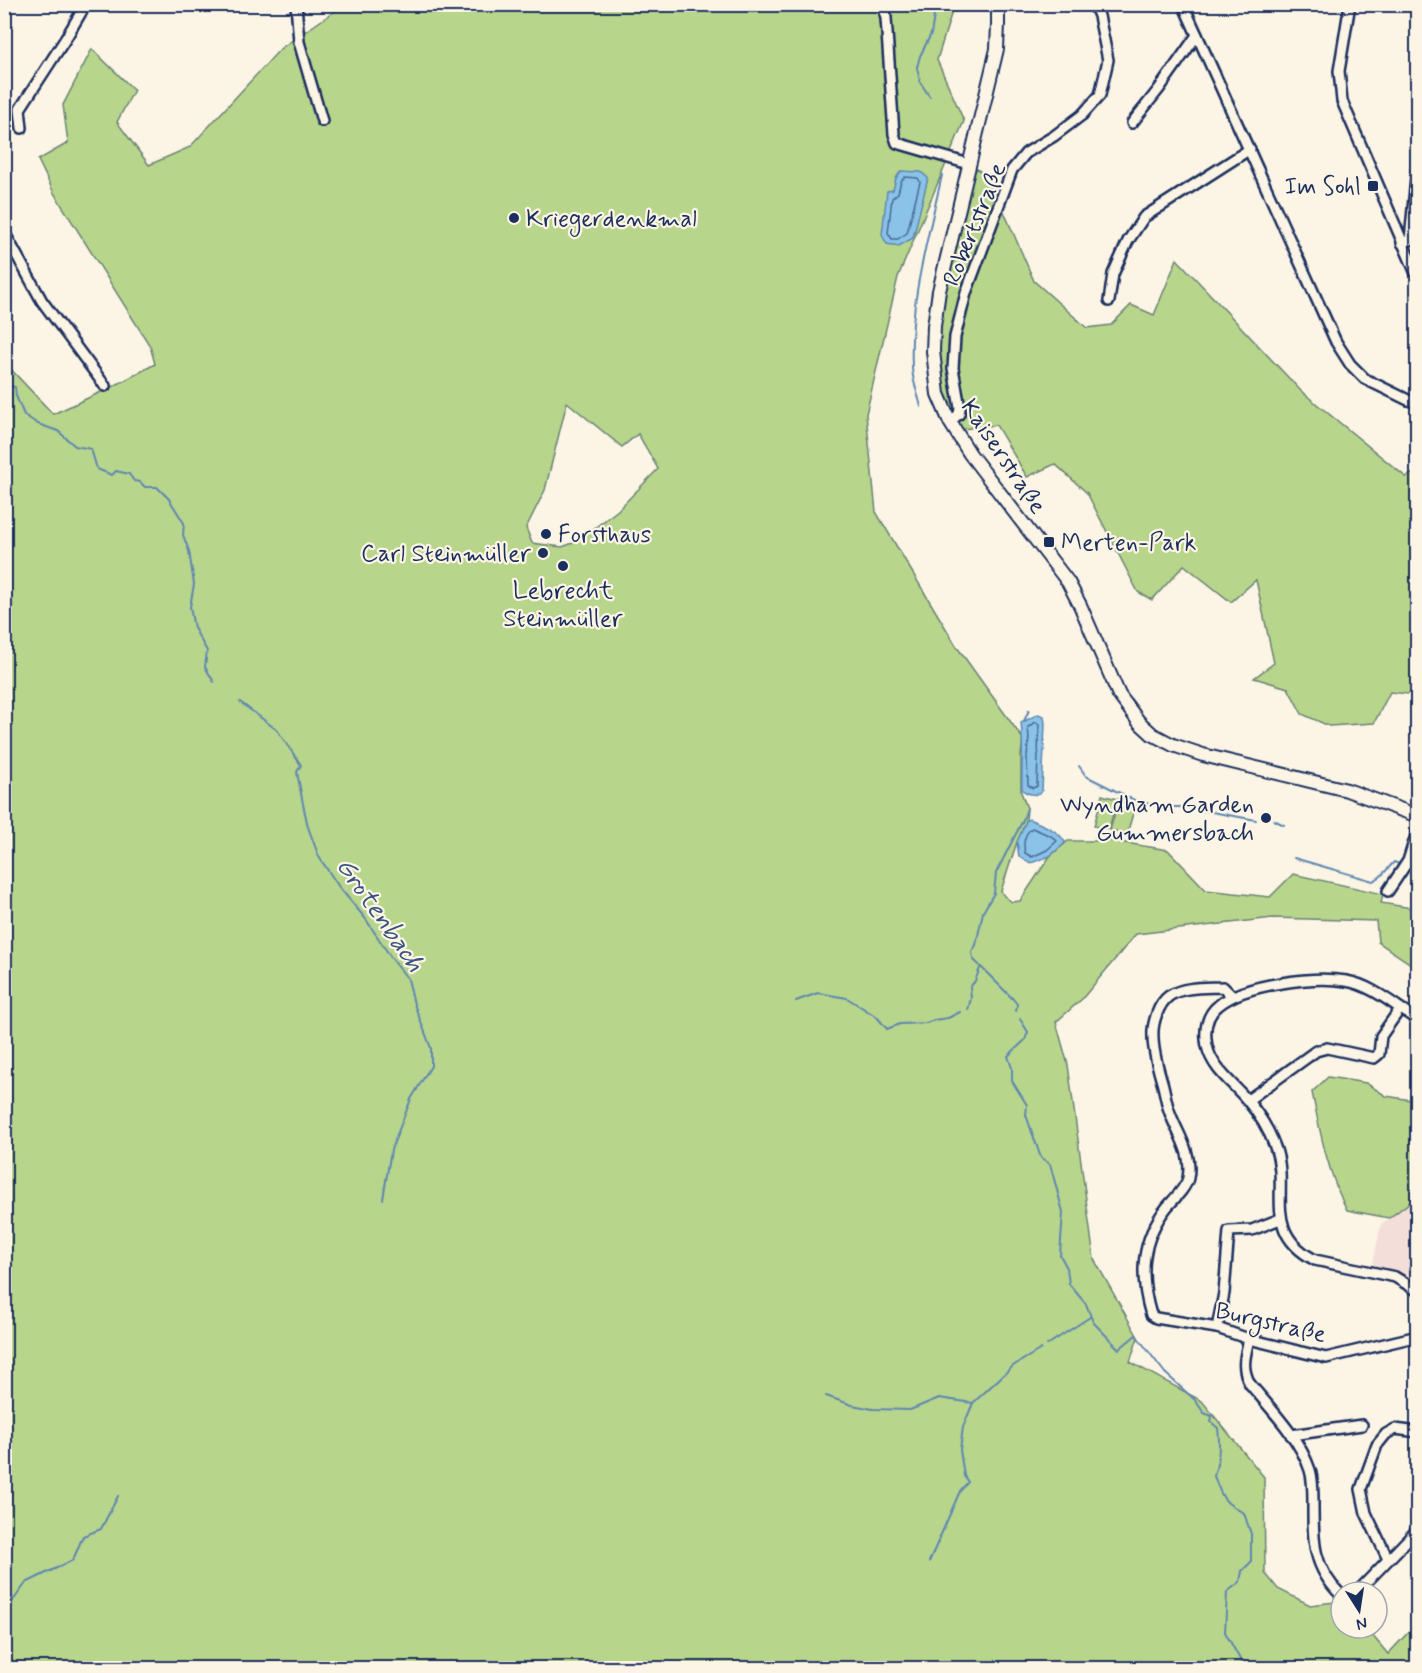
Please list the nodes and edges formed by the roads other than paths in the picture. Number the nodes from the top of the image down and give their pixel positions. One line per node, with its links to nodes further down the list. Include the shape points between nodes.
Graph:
1 (86, 4): 11 (street, via 20,109)
2 (296, 4): 9 (street, via 299,42)
3 (883, 4): 14 (street, via 897,143)
4 (998, 4): 14 (street, Kaiserstraße, via 997,49)
5 (1094, 4): 21 (street, Robertstraße, via 1108,60 1100,94 1082,115 1026,153 1012,170 966,293 955,337 953,368 960,408)
6 (1183, 4): 8 (street)
7 (1350, 4): 16 (street, via 1339,71 1342,101)
8 (1197, 35): 10 (street); 12 (street)
9 (322, 121)
10 (1132, 123)
11 (22, 128)
12 (1250, 149): 18 (street, via 1144,217 1113,274); 20 (street, via 1323,316 1350,364 1365,379)
13 (1418, 157): 16 (street, via 1410,240)
14 (969, 164): 21 (street, Kaiserstraße, via 934,326 938,394)
15 (4, 232): 19 (street, via 42,301)
16 (1402, 243): 17 (street)
17 (1418, 278)
18 (1110, 301)
19 (105, 386)
20 (1418, 403)
21 (950, 422): 22 (street, Kaiserstraße, via 1068,582 1119,695 1152,734 1203,755 1347,790)
22 (1418, 816)
23 (1418, 829): 24 (street, via 1408,861)
24 (1388, 891)
25 (1232, 996): 26 (street, via 1277,983 1347,981 1366,986); 28 (street, via 1217,1005 1208,1018 1208,1048 1214,1065); 31 (street, Burgstraße, via 1223,987 1192,989 1169,996 1154,1022 1152,1038 1170,1113 1189,1159 1188,1180 1149,1238 1145,1256 1146,1298 1151,1315 1156,1318)
26 (1400, 1009): 27 (street); 28 (street, via 1381,1036 1379,1054 1374,1058 1327,1048 1316,1051)
27 (1418, 1020)
28 (1248, 1101): 29 (street, via 1268,1129 1278,1154)
29 (1280, 1219): 30 (street, via 1304,1254 1315,1260 1395,1277); 31 (street, via 1252,1230 1229,1230)
30 (1418, 1291)
31 (1217, 1328): 33 (street, Burgstraße)
32 (1418, 1336): 33 (street, Burgstraße, via 1326,1358)
33 (1249, 1339): 36 (street, via 1245,1374)
34 (1362, 1425): 36 (street)
35 (1418, 1432): 38 (street, via 1395,1430 1386,1434 1377,1445 1361,1489 1366,1513)
36 (1291, 1435): 40 (street, via 1311,1473 1315,1555)
37 (1418, 1529): 38 (street)
38 (1388, 1559): 39 (street)
39 (1368, 1580)
40 (1329, 1583)

